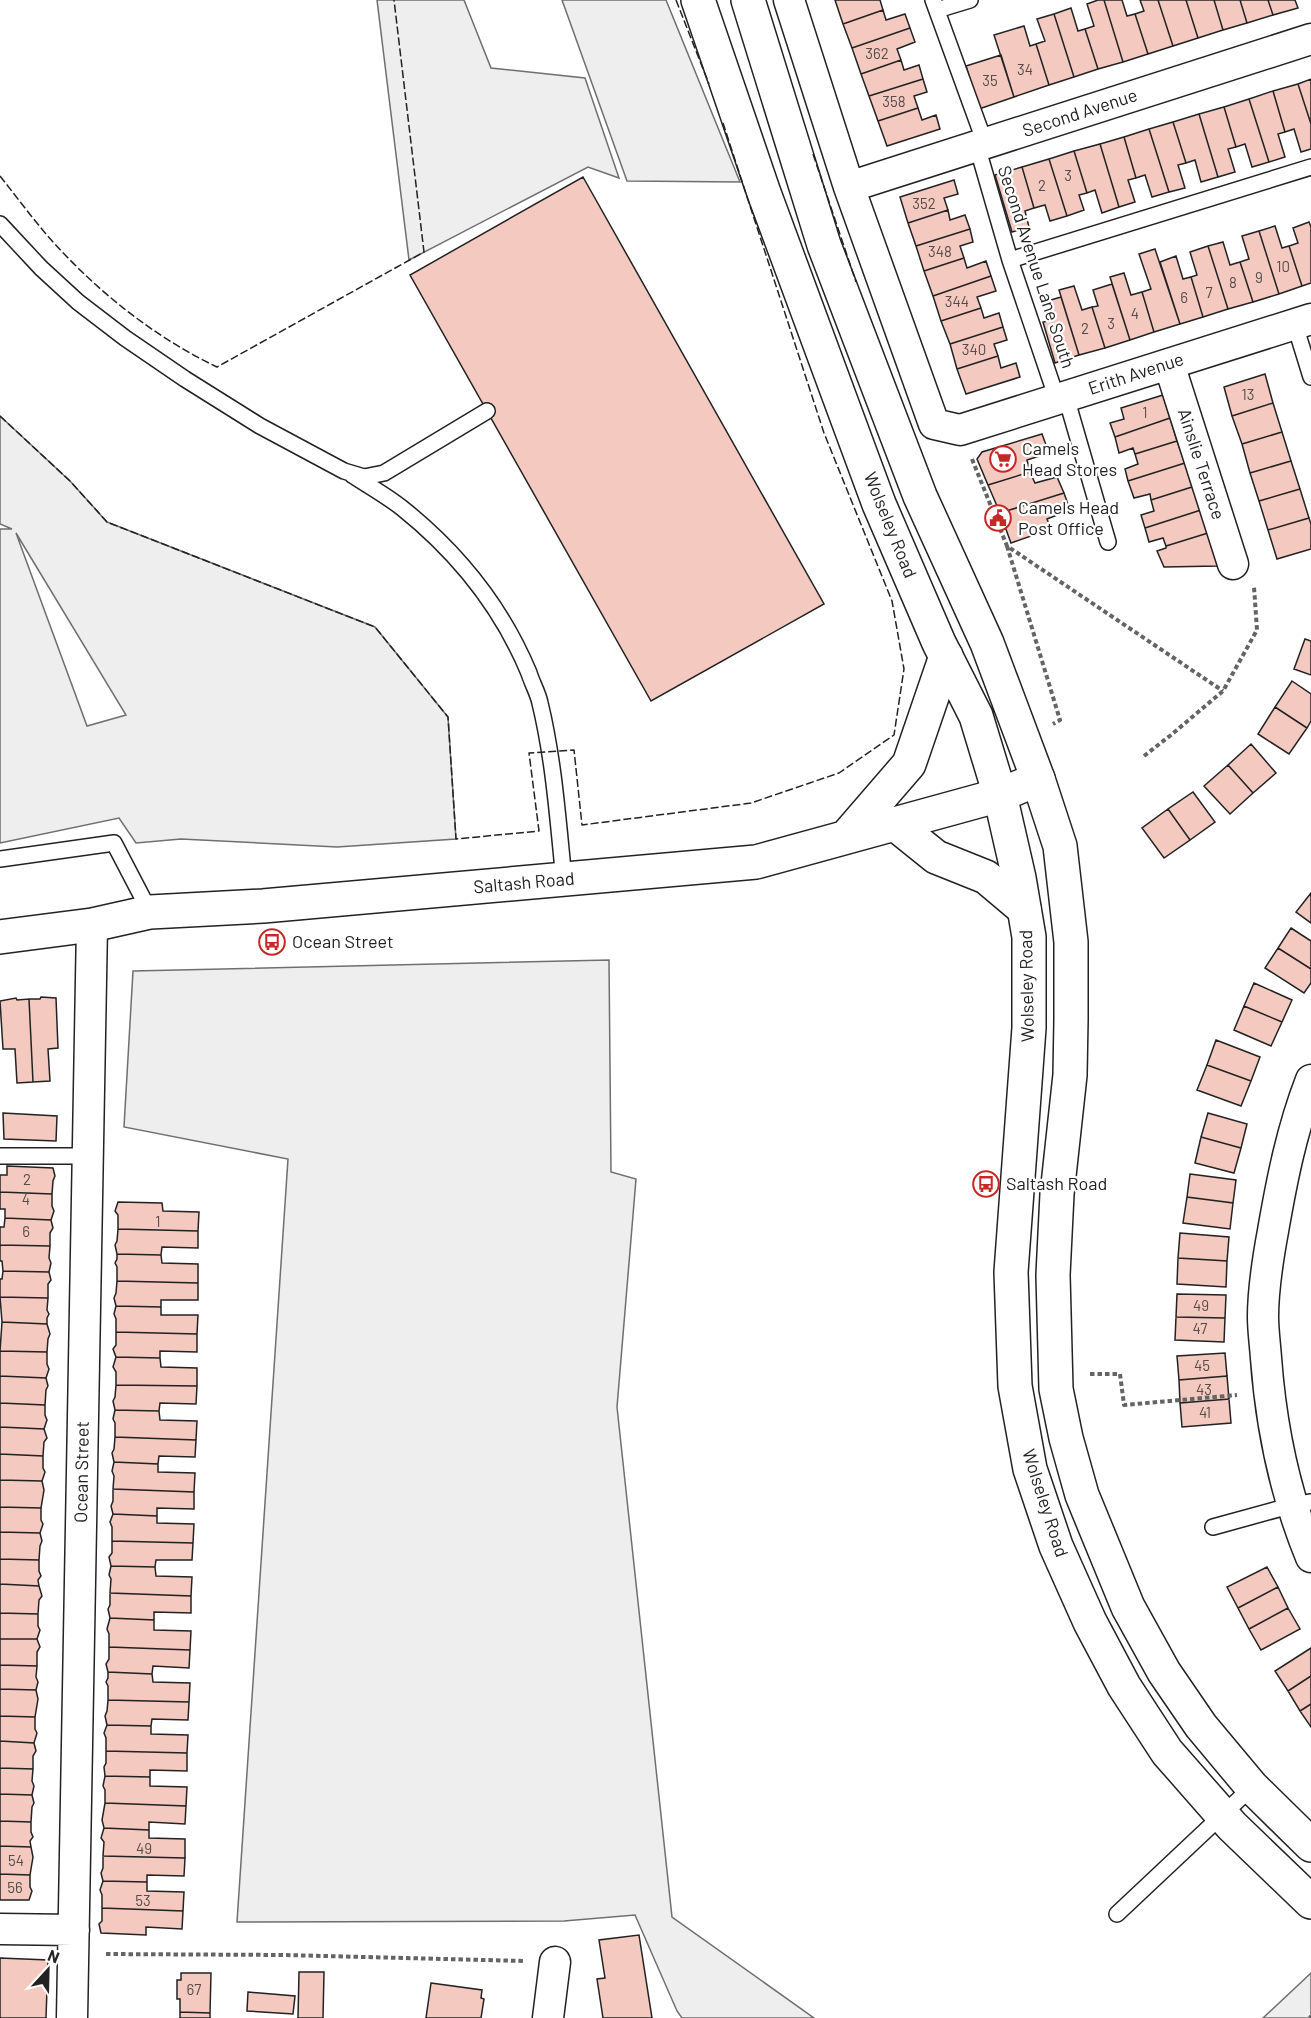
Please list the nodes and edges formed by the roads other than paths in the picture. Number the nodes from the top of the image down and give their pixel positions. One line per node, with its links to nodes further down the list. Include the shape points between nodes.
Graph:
1 (698, 0): 20 (main road, Wolseley Road, via 764,193 875,492)
2 (748, 0): 21 (main road, Wolseley Road, via 824,245 920,496 987,643)
3 (789, 0): 9 (street)
4 (970, 0): 5 (lane)
5 (935, 5): 7 (lane, Second Avenue Lane South)
6 (1311, 39): 7 (street, Second Avenue)
7 (981, 145): 9 (street, Second Avenue); 11 (lane, Second Avenue Lane South)
8 (1311, 167): 11 (lane)
9 (849, 187): 15 (street, Erith Avenue, via 934,424 960,430)
10 (0, 224): 17 (lane, via 71,296 125,338 260,426)
11 (1010, 260): 15 (lane, Second Avenue Lane South)
12 (1303, 322): 13 (street, Erith Avenue); 14 (lane)
13 (1168, 364): 15 (street, Erith Avenue); 19 (street, Ainslie Terrace)
14 (1311, 377)
15 (1062, 398): 18 (lane, Second Avenue Lane South)
16 (487, 411): 17 (lane, via 384,473 364,477)
17 (345, 471): 26 (lane, via 400,507 441,541 471,575 508,630 540,700 550,752)
18 (1108, 542)
19 (1233, 564)
20 (946, 656): 22 (main road, Wolseley Road, via 976,716); 24 (main road, via 909,764)
21 (1038, 779): 22 (main road, Saltash Road); 37 (main road, Wolseley Road, via 1060,846 1071,942 1070,1074 1053,1275 1056,1389 1066,1438 1082,1495 1128,1607 1164,1672 1201,1726)
22 (1000, 795): 23 (main road, Saltash Road); 27 (main road, Wolseley Road)
23 (895, 824): 24 (main road, Saltash Road); 27 (main road, via 936,857 986,877)
24 (846, 837): 26 (main road, Saltash Road, via 756,862)
25 (0, 859): 28 (lane, via 114,843)
26 (564, 880): 28 (main road, Saltash Road)
27 (1024, 909): 38 (main road, Wolseley Road, via 1029,938 1029,1028 1011,1272 1015,1386 1030,1469 1056,1546 1124,1686 1167,1752)
28 (150, 912): 29 (main road, Saltash Road)
29 (92, 925): 30 (main road, Saltash Road); 33 (street, Ocean Street)
30 (0, 937)
31 (1311, 1080): 34 (street, via 1286,1162 1268,1257 1263,1316 1269,1392 1283,1470)
32 (0, 1156): 33 (lane)
33 (88, 1156): 43 (street, Ocean Street)
34 (1302, 1503): 35 (lane); 36 (street, via 1301,1532)
35 (1213, 1527)
36 (1311, 1557)
37 (1252, 1787): 38 (lane); 39 (main road, Wolseley Road)
38 (1222, 1814): 40 (main road, Wolseley Road); 41 (lane)
39 (1311, 1845)
40 (1311, 1902)
41 (1117, 1914)
42 (0, 1929): 43 (street)
43 (74, 1942): 45 (street, Ocean Street)
44 (555, 1962): 46 (street)
45 (72, 2018)
46 (548, 2018)

